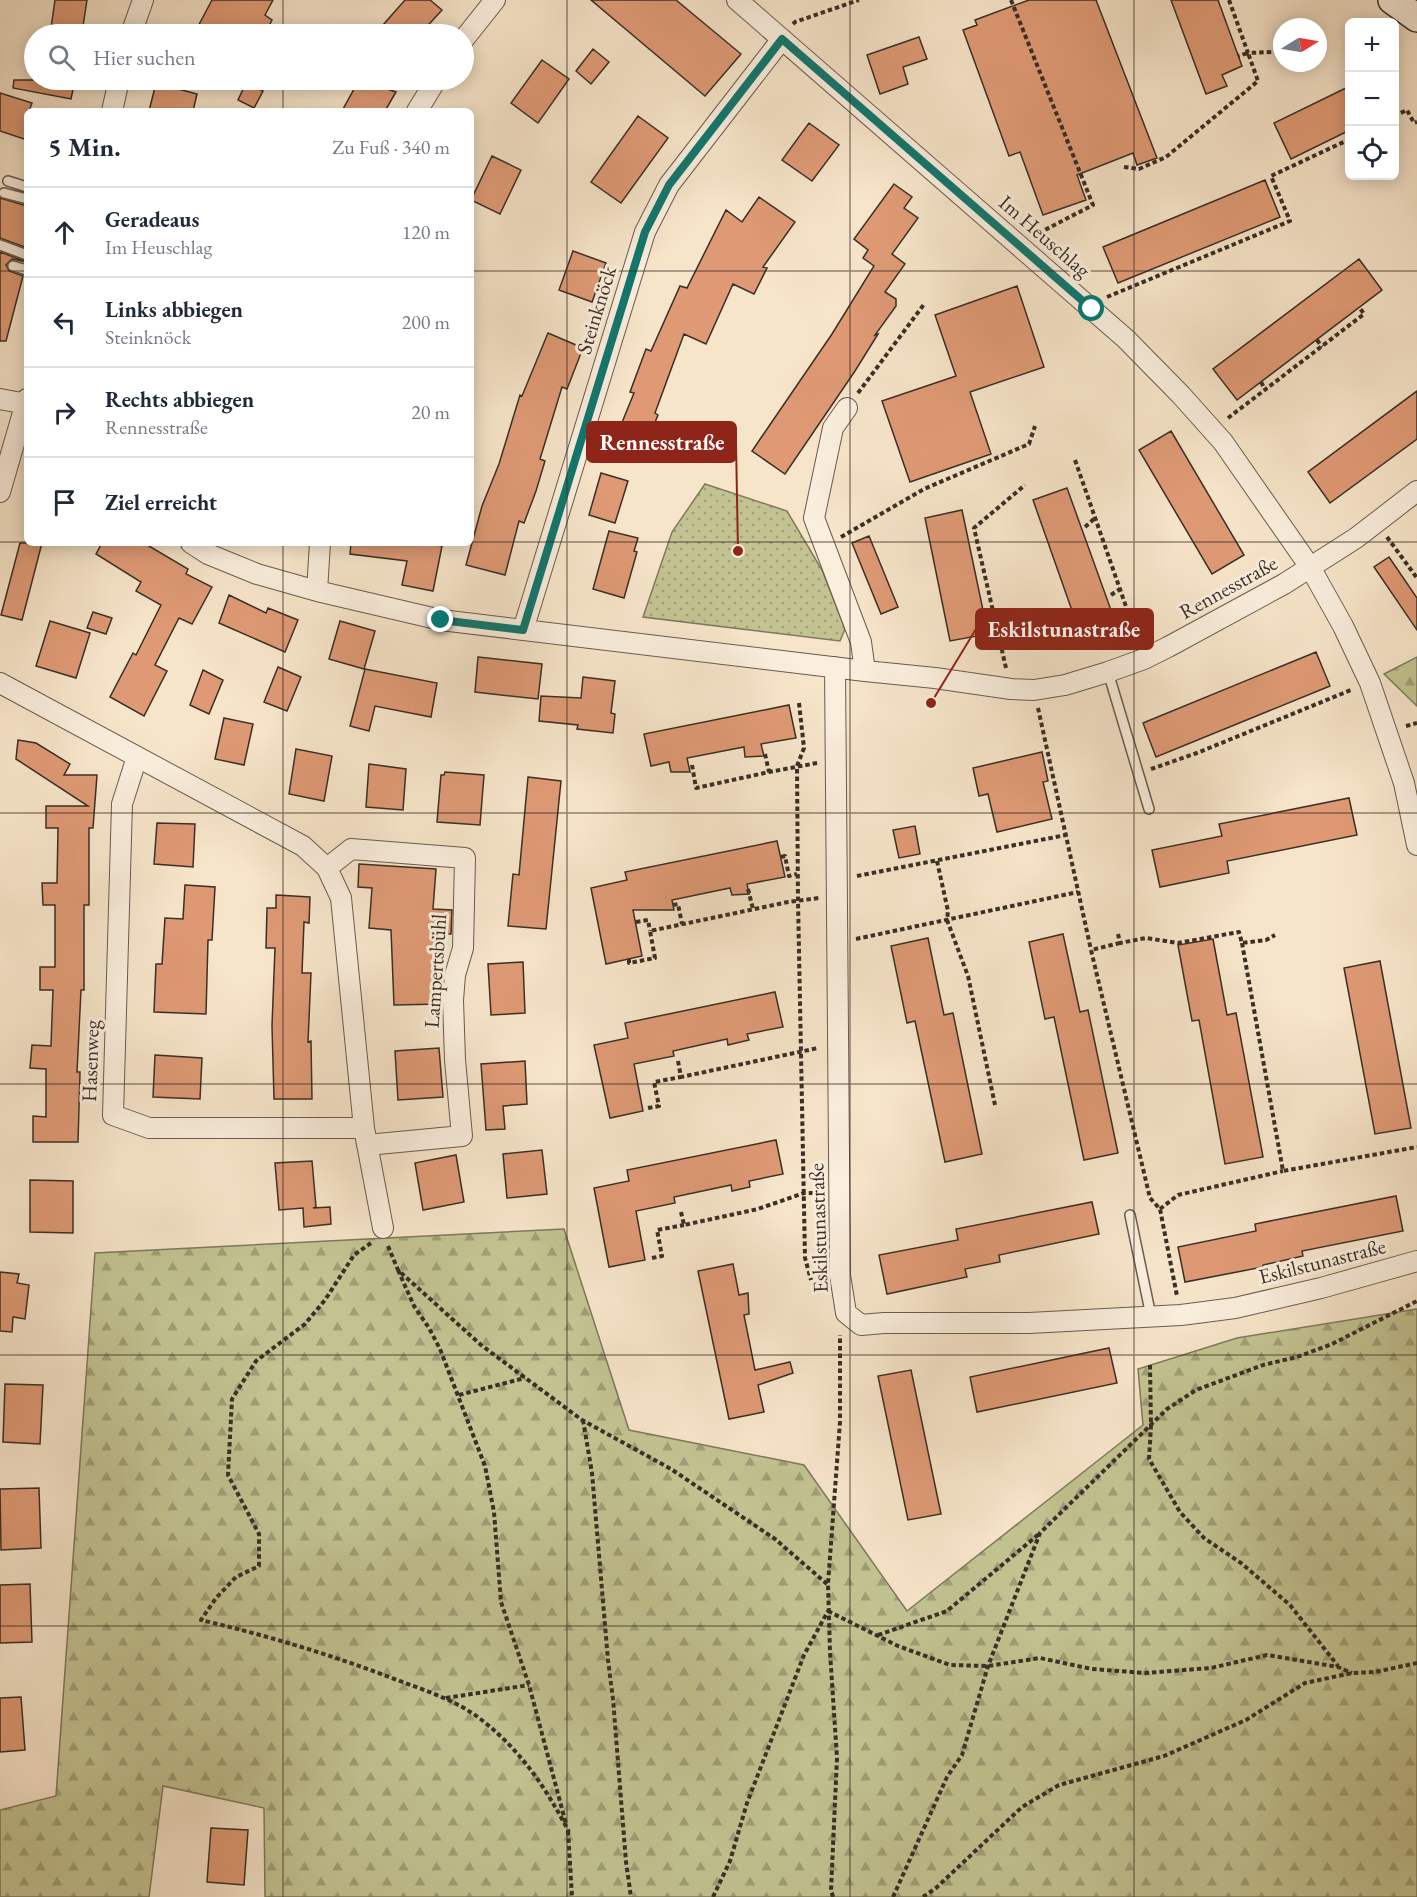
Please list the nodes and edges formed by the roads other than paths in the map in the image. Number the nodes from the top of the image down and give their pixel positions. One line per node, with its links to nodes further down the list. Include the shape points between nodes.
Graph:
1 (143, 0): 4 (street)
2 (495, 0): 5 (street)
3 (737, 0): 6 (street, Im Heuschlag)
4 (135, 24)
5 (474, 26)
6 (782, 39): 27 (street, Im Heuschlag, via 1139,352 1213,430); 29 (street, Steinknöck, via 669,185 645,232)
7 (117, 90): 9 (street)
8 (430, 90): 10 (street)
9 (113, 108)
10 (419, 108)
11 (8, 181): 12 (lane)
12 (24, 186)
13 (4, 193): 14 (lane)
14 (24, 198)
15 (0, 245): 16 (lane)
16 (24, 254)
17 (13, 266): 18 (lane)
18 (24, 269)
19 (0, 399): 20 (street)
20 (24, 402)
21 (847, 408): 31 (street, via 833,428 814,518 861,642)
22 (24, 412): 24 (street)
23 (1417, 491): 27 (street, Rennesstraße)
24 (0, 492)
25 (196, 546): 28 (street, Rennesstraße, via 257,574)
26 (320, 546): 28 (street)
27 (1310, 567): 32 (street, Rennesstraße, via 1230,615 1144,659); 36 (street, via 1370,683 1404,783)
28 (317, 591): 29 (street, Rennesstraße, via 441,620)
29 (523, 630): 30 (street, Rennesstraße)
30 (835, 667): 31 (street, Rennesstraße); 42 (street, Eskilstunastraße, via 840,1275 846,1313 861,1325 1029,1323)
31 (865, 671): 32 (street, Rennesstraße, via 1034,690)
32 (1108, 672): 35 (lane)
33 (0, 683): 34 (street)
34 (137, 757): 37 (street, via 303,846); 38 (street, Hasenweg, via 122,804 113,1114 149,1128)
35 (1149, 809)
36 (1417, 845)
37 (327, 868): 38 (street, via 341,898); 38 (street, Lampertsbühl, via 351,849 465,858 463,948 453,1000 462,1136)
38 (365, 1137): 40 (street)
39 (1131, 1215): 42 (lane)
40 (384, 1232)
41 (1417, 1261): 42 (street, Eskilstunastraße, via 1235,1308)
42 (1151, 1316)

